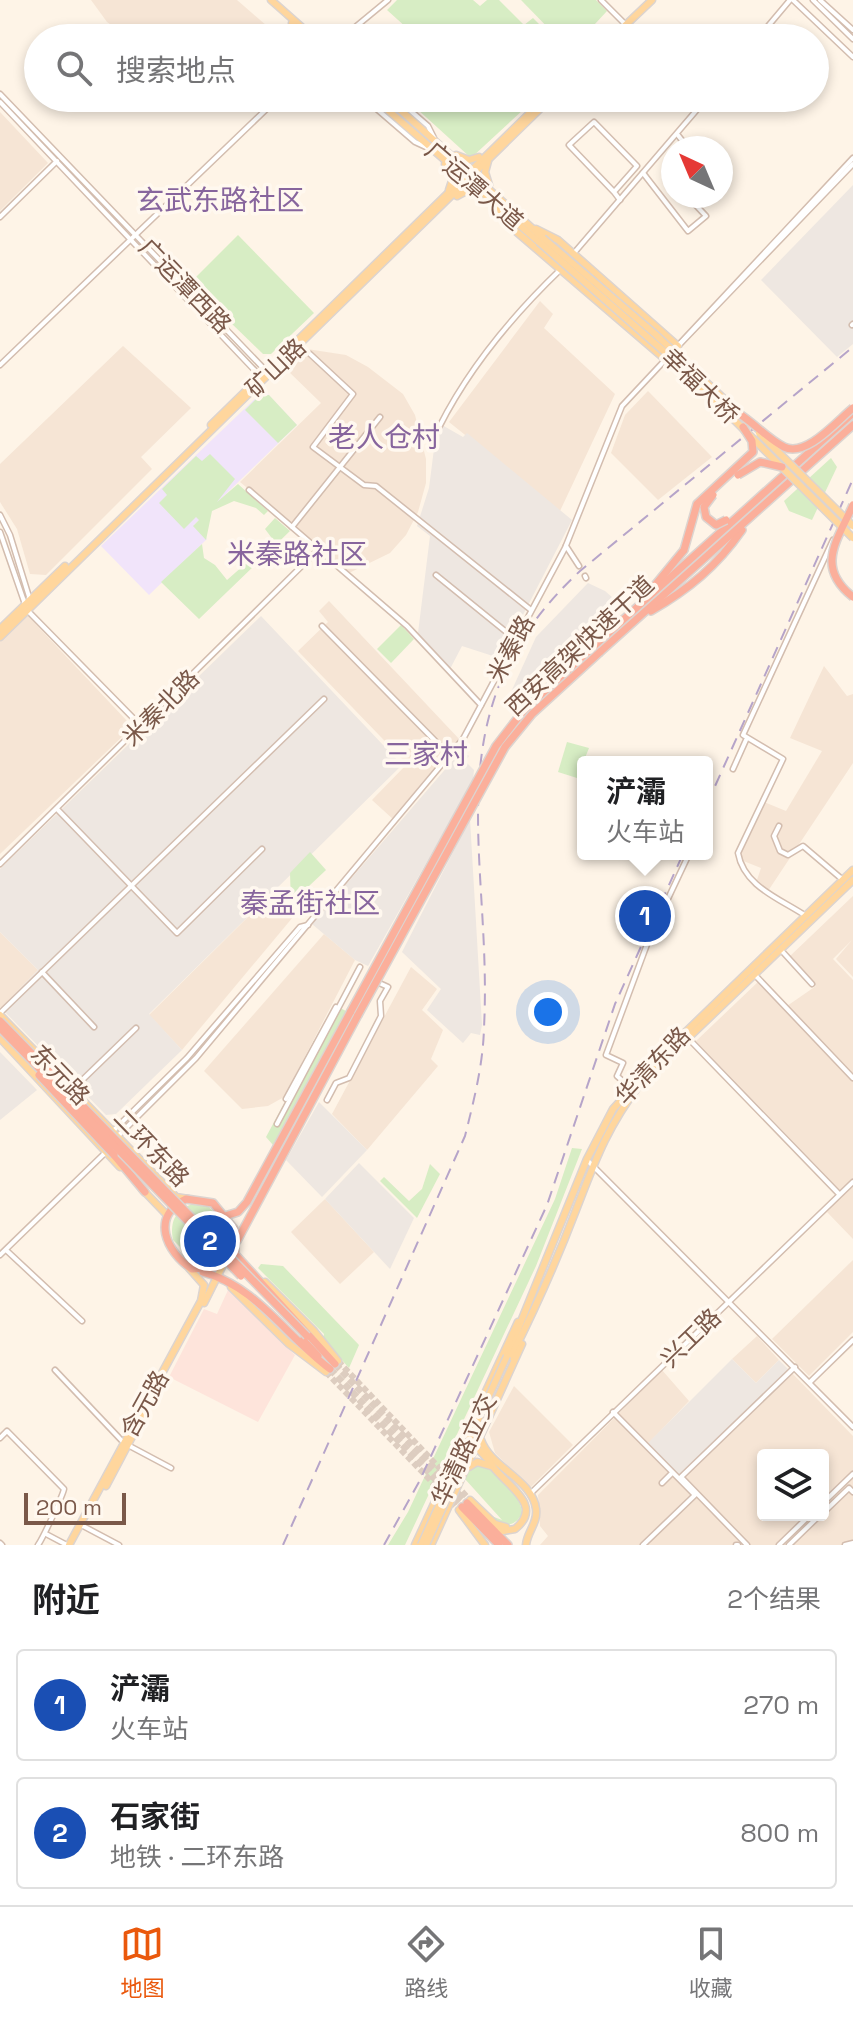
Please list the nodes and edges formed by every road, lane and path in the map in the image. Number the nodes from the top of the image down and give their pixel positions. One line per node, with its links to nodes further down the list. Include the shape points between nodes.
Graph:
1 (268, 0): 8 (main road); 9 (main road)
2 (388, 0): 10 (street)
3 (601, 0): 11 (street)
4 (650, 0): 11 (main road)
5 (791, 0): 12 (street); 13 (street)
6 (813, 0): 16 (street)
7 (820, 0): 14 (street)
8 (293, 24)
9 (297, 24)
10 (360, 24)
11 (625, 24)
12 (770, 24)
13 (817, 24)
14 (853, 30)
15 (829, 35): 17 (street)
16 (853, 39)
17 (853, 57)
18 (0, 94): 48 (street, 广运潭西路)
19 (0, 102): 33 (street, 广运潭西路)
20 (264, 112): 48 (street)
21 (380, 112): 29 (street)
22 (390, 112): 29 (main road, 广运潭大道)
23 (403, 112): 28 (main road, 广运潭大道)
24 (412, 112): 28 (street)
25 (533, 112): 31 (main road, 矿山路)
26 (695, 112): 27 (street)
27 (676, 134): 35 (street)
28 (434, 138): 30 (main road, 广运潭大道)
29 (431, 149): 32 (main road, 广运潭大道)
30 (446, 149): 31 (main road, via 472,160); 36 (main road, 广运潭大道)
31 (492, 151): 36 (main road, 矿山路); 37 (main road, via 485,172)
32 (441, 157): 36 (main road, 广运潭大道); 42 (main road, via 453,178)
33 (57, 161): 46 (street); 48 (street, 广运潭西路)
34 (853, 161): 52 (street, 米秦路)
35 (643, 173): 39 (street); 41 (street)
36 (469, 175): 37 (main road, 广运潭大道); 40 (main road, 广运潭大道); 42 (main road, 矿山路)
37 (493, 191): 47 (main road, 广运潭大道)
38 (614, 192): 38 (street, via 569,145 594,122 637,166); 41 (street)
39 (661, 196)
40 (491, 200): 42 (main road, via 468,190); 43 (main road, 广运潭大道)
41 (620, 200): 50 (street)
42 (443, 202): 56 (main road, 矿山路)
43 (498, 207): 49 (main road, 广运潭大道); 51 (main road, via 505,222)
44 (670, 208): 45 (street, via 688,231 706,216)
45 (698, 208)
46 (0, 217)
47 (532, 228): 49 (main road, 广运潭大道); 50 (main road)
48 (135, 238): 55 (street); 56 (street, 广运潭西路)
49 (541, 240): 58 (main road, 幸福大桥, bridge, via 664,342); 61 (main road, 幸福大桥, bridge)
50 (574, 253): 52 (main road)
51 (561, 268): 54 (main road); 62 (street, via 513,317)
52 (678, 345): 54 (street, 米秦路)
53 (310, 354): 64 (street, via 353,394 313,447)
54 (665, 359): 75 (street, 米秦路, via 622,406)
55 (0, 365)
56 (265, 375): 81 (main road, 矿山路)
57 (853, 411): 58 (highway, bridge, via 794,449); 65 (highway, 西安高架快速干道, bridge)
58 (738, 413): 71 (main road, 幸福大桥, bridge)
59 (380, 417): 64 (street)
60 (853, 425): 65 (highway, 西安高架快速干道)
61 (743, 427): 63 (main road, 幸福大桥, bridge); 80 (highway, bridge, via 753,452 697,504 684,550)
62 (432, 442)
63 (782, 467): 66 (highway, bridge, via 756,463 710,498 704,507 707,519 716,525 726,520); 74 (main road, 幸福大桥, bridge)
64 (340, 469): 72 (street); 82 (street, via 364,485 376,486)
65 (797, 470): 66 (highway, 西安高架快速干道); 87 (highway, 西安高架快速干道, via 748,520)
66 (777, 483): 80 (highway, 西安高架快速干道)
67 (249, 490): 72 (street)
68 (853, 498): 91 (street, via 743,735)
69 (853, 505): 79 (highway, bridge, via 830,561 835,578)
70 (0, 515): 81 (street)
71 (853, 526)
72 (292, 527): 76 (street)
73 (0, 532): 81 (street)
74 (853, 538)
75 (566, 546): 77 (street); 82 (street, 米秦路)
76 (318, 550): 89 (street, via 407,626); 90 (street, 米秦北路)
77 (579, 566)
78 (436, 575): 86 (street)
79 (853, 597)
80 (641, 604): 87 (highway, 西安高架快速干道)
81 (27, 606): 84 (main road, 矿山路); 85 (main road, 矿山路); 90 (street)
82 (531, 610): 86 (street, 米秦路)
83 (322, 626): 92 (street)
84 (0, 629)
85 (0, 637)
86 (515, 640): 89 (street, 米秦路)
87 (597, 649): 109 (highway, 西安高架快速干道, bridge, via 532,701 496,746)
88 (324, 699): 102 (street)
89 (481, 705): 92 (street, 米秦路)
90 (142, 727): 94 (street, 米秦北路)
91 (746, 740): 93 (street); 103 (street, via 783,759 738,853 740,862 751,882)
92 (450, 756): 123 (street, 米秦路, via 196,1058)
93 (733, 769)
94 (57, 809): 98 (street, 米秦北路); 102 (street)
95 (779, 826): 100 (street, via 774,836 780,851 788,855 803,846)
96 (262, 849): 102 (street, via 177,933)
97 (686, 860): 119 (street, via 649,939 606,1055 623,1063 617,1076 625,1083)
98 (0, 864)
99 (853, 870): 100 (main road, 华清东路)
100 (843, 880): 103 (main road, 华清东路)
101 (853, 880): 104 (main road, 华清东路)
102 (130, 885): 106 (street)
103 (807, 917): 114 (main road, 华清东路)
104 (780, 949): 107 (main road, 华清东路); 108 (street)
105 (358, 969): 120 (street); 121 (street, via 388,987 380,1001 381,1016 349,1078 336,1083); 122 (street)
106 (42, 972): 110 (street); 111 (street)
107 (754, 974): 114 (main road, 华清东路); 117 (street)
108 (812, 984)
109 (354, 1013): 132 (highway, 西安高架快速干道, via 247,1202); 133 (highway, 西安高架快速干道)
110 (0, 1017): 116 (highway, 二环东路, bridge); 118 (main road, 东元路)
111 (94, 1027)
112 (0, 1028): 116 (highway, 二环东路, bridge)
113 (136, 1028): 118 (street)
114 (686, 1035): 119 (main road, 华清东路); 125 (main road, 华清东路, via 618,1112); 129 (street)
115 (0, 1038): 124 (main road, 东元路)
116 (20, 1045): 123 (highway, bridge); 124 (highway, bridge, via 39,1075); 149 (highway, 二环东路, bridge)
117 (853, 1078)
118 (74, 1088): 123 (main road, 东元路)
119 (624, 1094): 125 (main road, 华清东路, via 606,1120)
120 (286, 1099)
121 (327, 1100)
122 (277, 1124)
123 (112, 1131): 126 (highway); 126 (main road, 东元路)
124 (110, 1154): 128 (highway); 134 (street)
125 (590, 1161): 145 (main road, 华清东路); 146 (street); 147 (main road, 华清东路)
126 (155, 1175): 130 (main road, 东元路, via 176,1197)
127 (853, 1182): 129 (street, 兴工路)
128 (145, 1192): 131 (main road)
129 (839, 1194): 146 (street, 兴工路)
130 (188, 1199): 131 (highway); 132 (highway, via 208,1200)
131 (167, 1215): 138 (highway, via 166,1240)
132 (225, 1216): 133 (highway)
133 (237, 1241): 135 (highway)
134 (6, 1250): 136 (street); 148 (street)
135 (234, 1253): 137 (highway); 139 (highway)
136 (0, 1255)
137 (224, 1263): 140 (highway); 141 (main road, 含元路)
138 (187, 1266): 140 (highway); 161 (main road, 含元路, via 203,1283 204,1293)
139 (249, 1268): 151 (highway); 153 (main road, via 314,1331)
140 (195, 1269): 141 (highway)
141 (217, 1276): 142 (main road); 143 (highway); 144 (main road, 含元路)
142 (227, 1284): 143 (main road); 144 (main road); 153 (main road, via 289,1344)
143 (243, 1289): 153 (highway, via 303,1348)
144 (208, 1295): 161 (main road, 含元路)
145 (531, 1297): 152 (main road, 华清东路); 159 (main road)
146 (729, 1301): 154 (street); 157 (street, 兴工路)
147 (533, 1312): 152 (main road, 华清东路); 162 (main road)
148 (82, 1321)
149 (305, 1338): 151 (highway); 153 (highway)
150 (853, 1340): 156 (street)
151 (328, 1356): 153 (highway)
152 (509, 1356): 186 (main road, 华清路立交, bridge)
153 (332, 1366)
154 (795, 1367): 156 (street); 196 (street, via 681,1477)
155 (55, 1370): 161 (street)
156 (810, 1382): 158 (street)
157 (613, 1412): 166 (street); 172 (street, 兴工路)
158 (853, 1427)
159 (464, 1437): 162 (main road); 165 (main road)
160 (0, 1438): 184 (street, via 7,1431 64,1489)
161 (126, 1444): 163 (street); 182 (main road, 含元路); 188 (main road, 含元路)
162 (481, 1446): 164 (main road); 169 (main road); 172 (main road)
163 (171, 1468)
164 (494, 1468): 168 (main road); 169 (main road, via 475,1462)
165 (447, 1473): 169 (main road, via 457,1483); 174 (main road)
166 (672, 1473): 170 (street); 195 (street, via 695,1495)
167 (853, 1474): 173 (street)
168 (502, 1476): 175 (main road, via 523,1505 515,1524 497,1525); 181 (main road, via 523,1498 525,1518 511,1530)
169 (462, 1478): 176 (main road)
170 (662, 1483)
171 (853, 1492): 177 (street, via 849,1488)
172 (529, 1494): 194 (main road, via 536,1514)
173 (829, 1497)
174 (436, 1499): 176 (main road); 186 (main road)
175 (464, 1505): 178 (highway); 181 (highway); 191 (main road)
176 (449, 1506): 183 (main road)
177 (829, 1507)
178 (472, 1517): 191 (main road); 192 (highway)
179 (804, 1521): 197 (street)
180 (815, 1521): 198 (street)
181 (486, 1523): 193 (highway)
182 (83, 1526): 188 (main road, 含元路); 189 (street)
183 (439, 1529): 186 (main road); 190 (main road)
184 (46, 1534): 187 (street); 188 (street)
185 (853, 1543): 199 (street)
186 (423, 1544)
187 (38, 1545)
188 (70, 1545)
189 (119, 1545)
190 (441, 1545)
191 (487, 1545)
192 (499, 1545)
193 (508, 1545)
194 (526, 1545)
195 (643, 1545)
196 (747, 1545)
197 (779, 1545)
198 (789, 1545)
199 (845, 1545)

